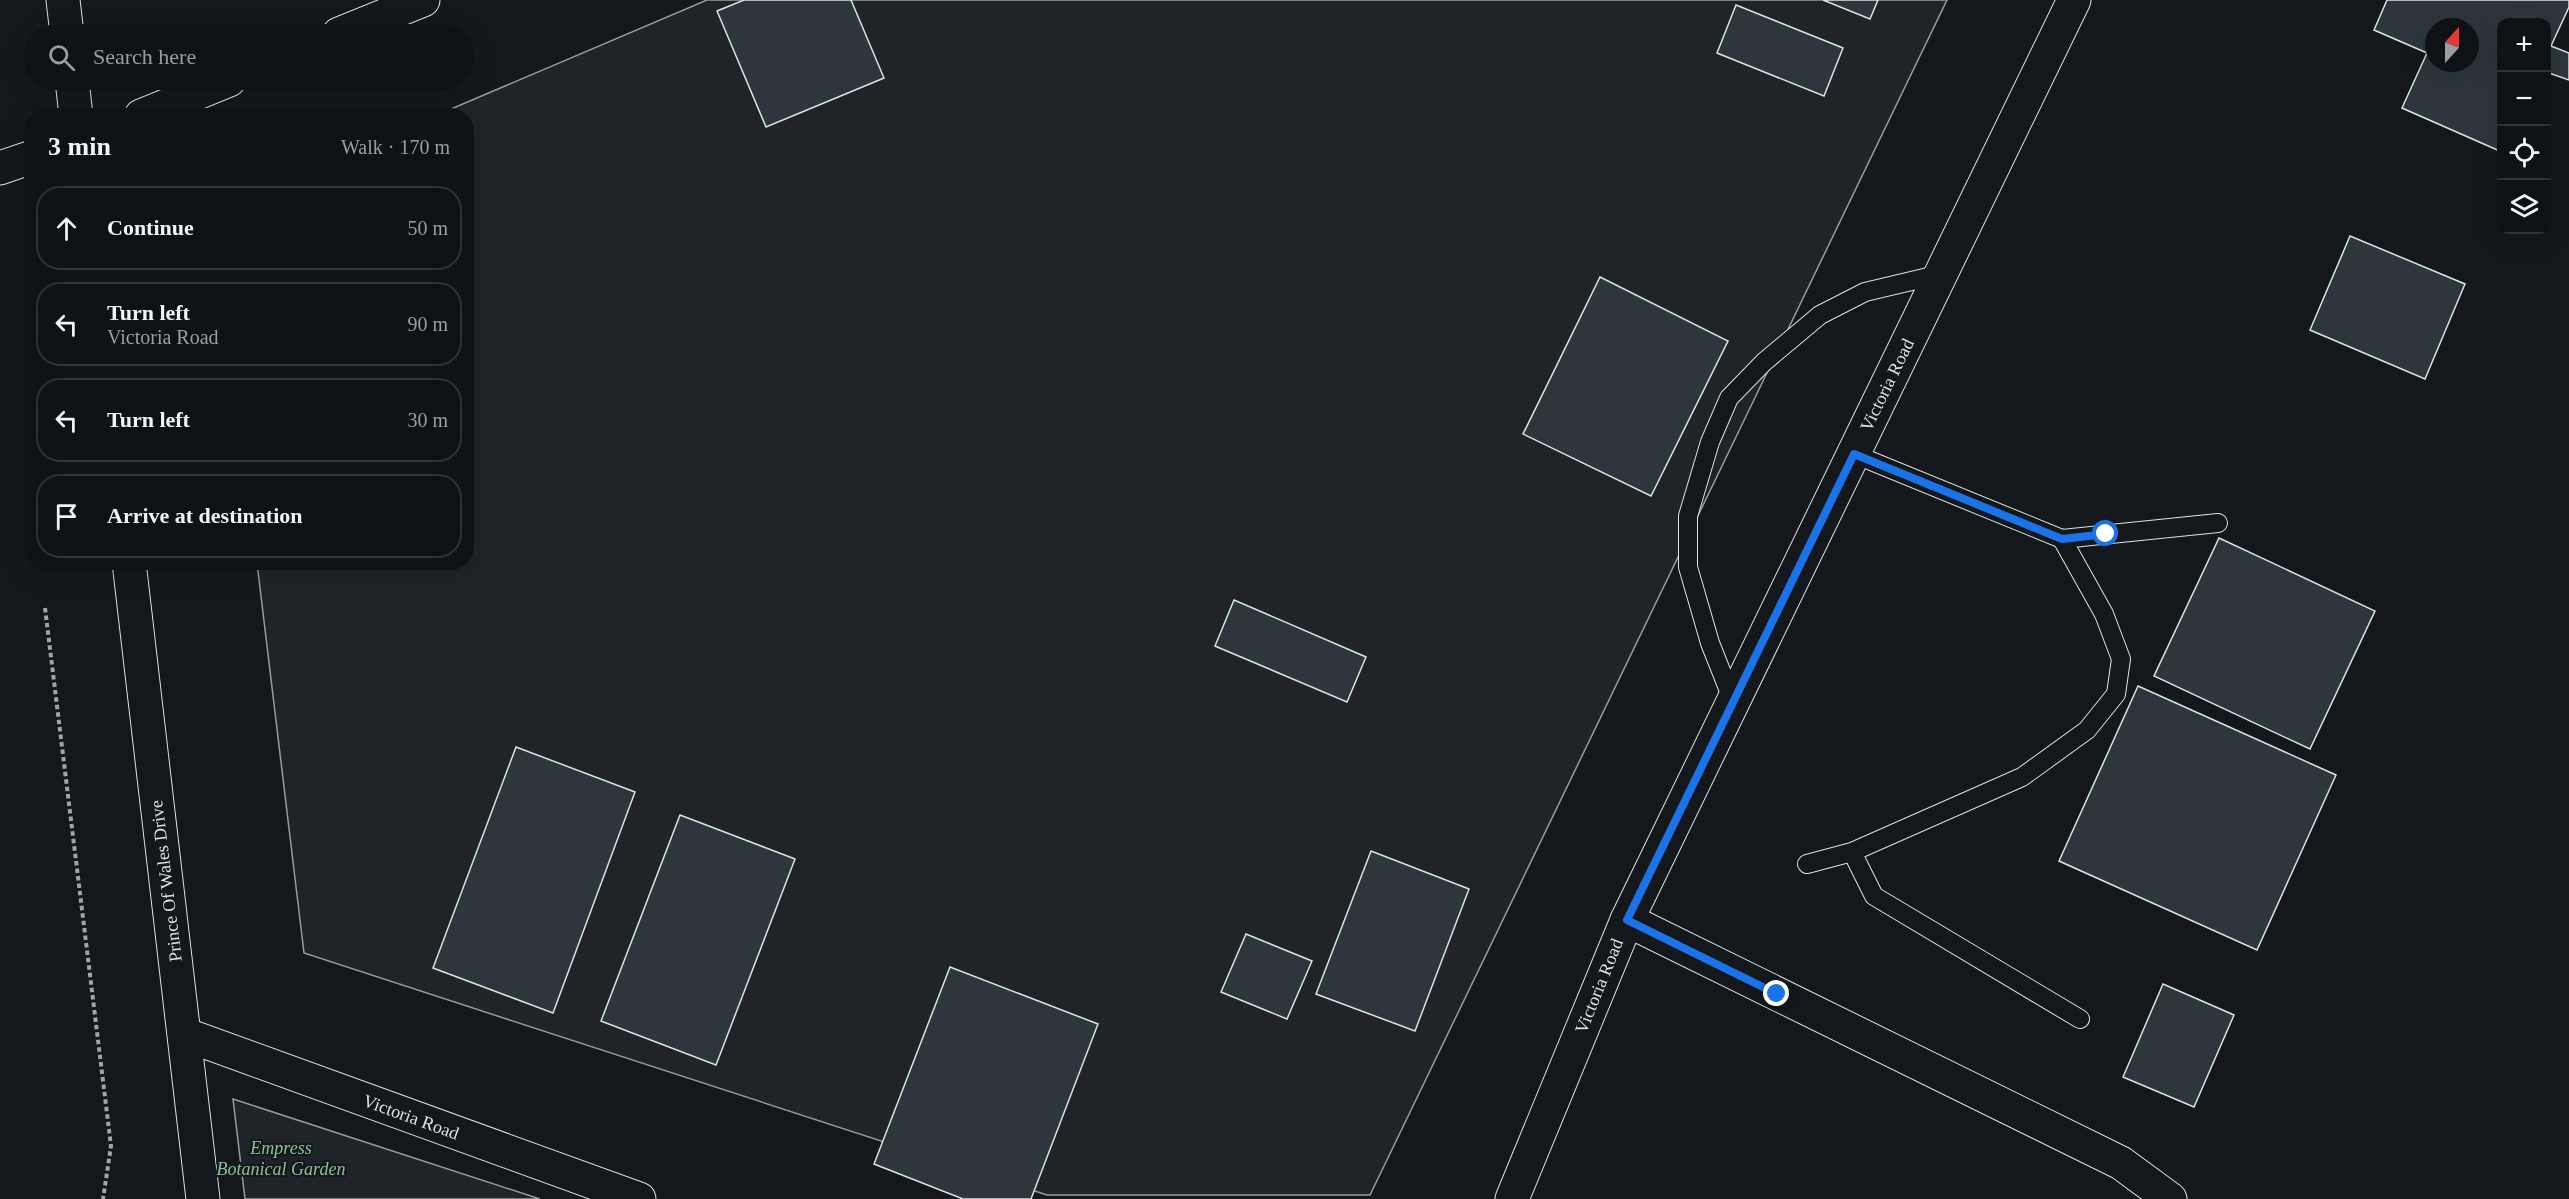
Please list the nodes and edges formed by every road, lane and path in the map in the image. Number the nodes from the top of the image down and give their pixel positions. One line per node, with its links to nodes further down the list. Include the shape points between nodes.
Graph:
1 (63, 0): 4 (street)
2 (423, 0): 5 (street)
3 (2074, 0): 12 (street, Victoria Road)
4 (66, 24)
5 (364, 24)
6 (73, 90): 8 (street)
7 (205, 90): 9 (street)
8 (75, 108)
9 (161, 108)
10 (24, 160): 11 (street)
11 (0, 168)
12 (1941, 274): 13 (street, Victoria Road); 18 (lane, via 1865,292 1820,315 1764,362 1729,398 1710,442 1688,516 1688,567 1710,643)
13 (1854, 454): 15 (lane); 18 (street, Victoria Road)
14 (2218, 523): 15 (lane)
15 (2062, 539): 19 (lane, via 2104,614 2121,659 2116,694 2087,730 2022,777)
16 (130, 570): 23 (street, Prince Of Wales Drive)
17 (45, 608): 24 (path, via 111,1146)
18 (1733, 701): 21 (street, Victoria Road)
19 (1852, 852): 20 (lane); 22 (lane, via 1874,896)
20 (1807, 864)
21 (1627, 920): 27 (street, Victoria Road); 28 (street, via 2121,1163)
22 (2080, 1019)
23 (184, 1034): 25 (street, Prince Of Wales Drive); 26 (street, Victoria Road)
24 (103, 1199)
25 (203, 1199)
26 (639, 1199)
27 (1512, 1199)
28 (2170, 1199)

